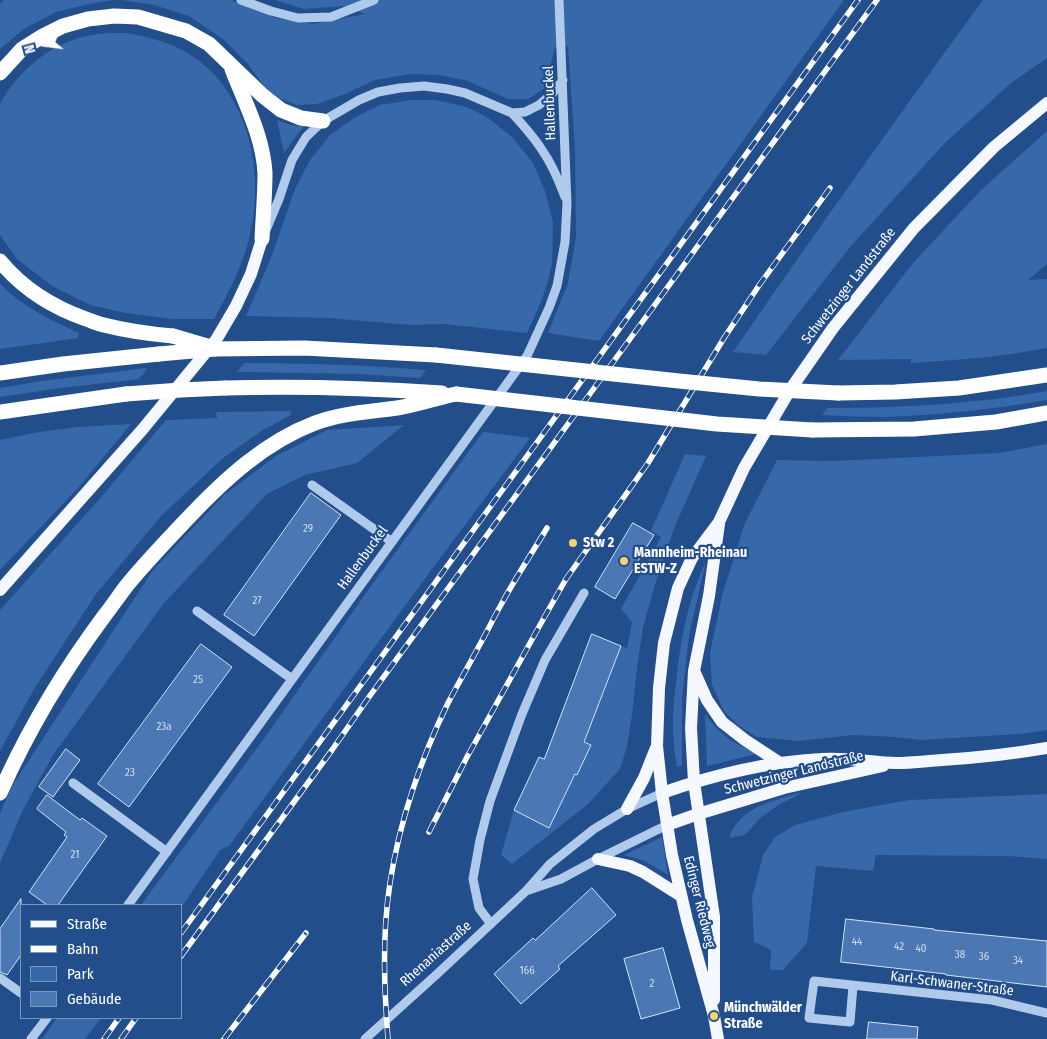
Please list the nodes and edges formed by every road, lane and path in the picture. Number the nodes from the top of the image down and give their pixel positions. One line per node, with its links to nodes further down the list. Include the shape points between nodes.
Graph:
1 (241, 0): 2 (street, via 298,18 332,17)
2 (374, 0)
3 (560, 0): 6 (street, Hallenbuckel)
4 (230, 66): 5 (highway, via 209,44 186,31 138,17 114,16 63,26 41,37 22,49); 9 (highway, via 281,110); 11 (highway, via 262,153 265,172)
5 (0, 73)
6 (563, 80): 8 (street, via 540,105 525,112); 10 (street, Hallenbuckel)
7 (1047, 103): 20 (main road, Schwetzinger Landstraße, via 994,147 914,228 834,328 790,390 744,468)
8 (512, 113): 9 (street, via 465,93 424,86 378,92); 10 (street, Hallenbuckel, via 543,151)
9 (323, 121): 11 (street, via 306,137 292,160)
10 (568, 204): 21 (street, Hallenbuckel, via 557,286 527,356)
11 (262, 239): 22 (main road, via 251,274 216,340 142,430)
12 (0, 261): 13 (highway, bridge, via 17,279 47,301 76,315 102,325 174,336)
13 (215, 349): 14 (highway, bridge); 15 (highway, bridge, via 304,348 436,355 759,389 838,393 959,388)
14 (0, 373)
15 (1047, 375)
16 (456, 394): 17 (highway, bridge, via 364,388 225,388 126,394); 18 (highway, bridge, via 717,424 812,430 914,429 996,422); 34 (highway, via 315,423 273,445 218,488 128,585 86,641 52,694)
17 (0, 412)
18 (1047, 413)
19 (312, 485): 21 (street)
20 (719, 522): 25 (main road, Schwetzinger Landstraße); 27 (main road, Schwetzinger Landstraße, via 692,558 678,588 664,642)
21 (392, 542): 26 (street, Hallenbuckel)
22 (0, 590)
23 (584, 593): 43 (street, via 545,660 490,801 473,879 479,908)
24 (197, 611): 26 (street)
25 (694, 671): 29 (main road, via 707,700 722,722); 31 (main road, Schwetzinger Landstraße, via 691,728)
26 (292, 679): 38 (street, Hallenbuckel)
27 (657, 746): 33 (main road, Edinger Riedweg); 35 (main road)
28 (1047, 748): 30 (main road, Schwetzinger Landstraße, via 1006,755)
29 (780, 763): 30 (main road, Schwetzinger Landstraße, via 823,758); 31 (main road, Schwetzinger Landstraße)
30 (897, 763): 36 (main road, Schwetzinger Landstraße, via 784,788)
31 (694, 782): 33 (main road, Rhenaniastraße); 36 (main road, Schwetzinger Landstraße)
32 (73, 783): 38 (street)
33 (662, 793): 35 (street, Rhenaniastraße); 37 (main road, Edinger Riedweg)
34 (0, 794)
35 (627, 809): 40 (street, Rhenaniastraße, via 594,829 550,864)
36 (698, 814): 37 (main road, Schwetzinger Landstraße); 48 (main road, Edinger Riedweg, via 714,916)
37 (667, 825): 39 (street, Rhenaniastraße); 41 (main road, Edinger Riedweg)
38 (167, 852): 42 (street, Hallenbuckel)
39 (598, 859): 40 (street, Rhenaniastraße, via 561,879); 41 (main road, via 630,866)
40 (526, 891): 43 (street, Rhenaniastraße)
41 (681, 896): 48 (main road, Edinger Riedweg)
42 (129, 904)
43 (491, 924): 51 (street, Rhenaniastraße)
44 (0, 978): 46 (street)
45 (853, 986): 45 (street, Karl-Schwaner-Straße, via 814,982 809,1018 850,1022); 47 (street, Karl-Schwaner-Straße, via 992,1000)
46 (20, 992)
47 (1047, 1013)
48 (714, 1016): 52 (main road, Edinger Riedweg)
49 (46, 1019): 50 (street)
50 (31, 1039)
51 (364, 1039)
52 (718, 1039)

